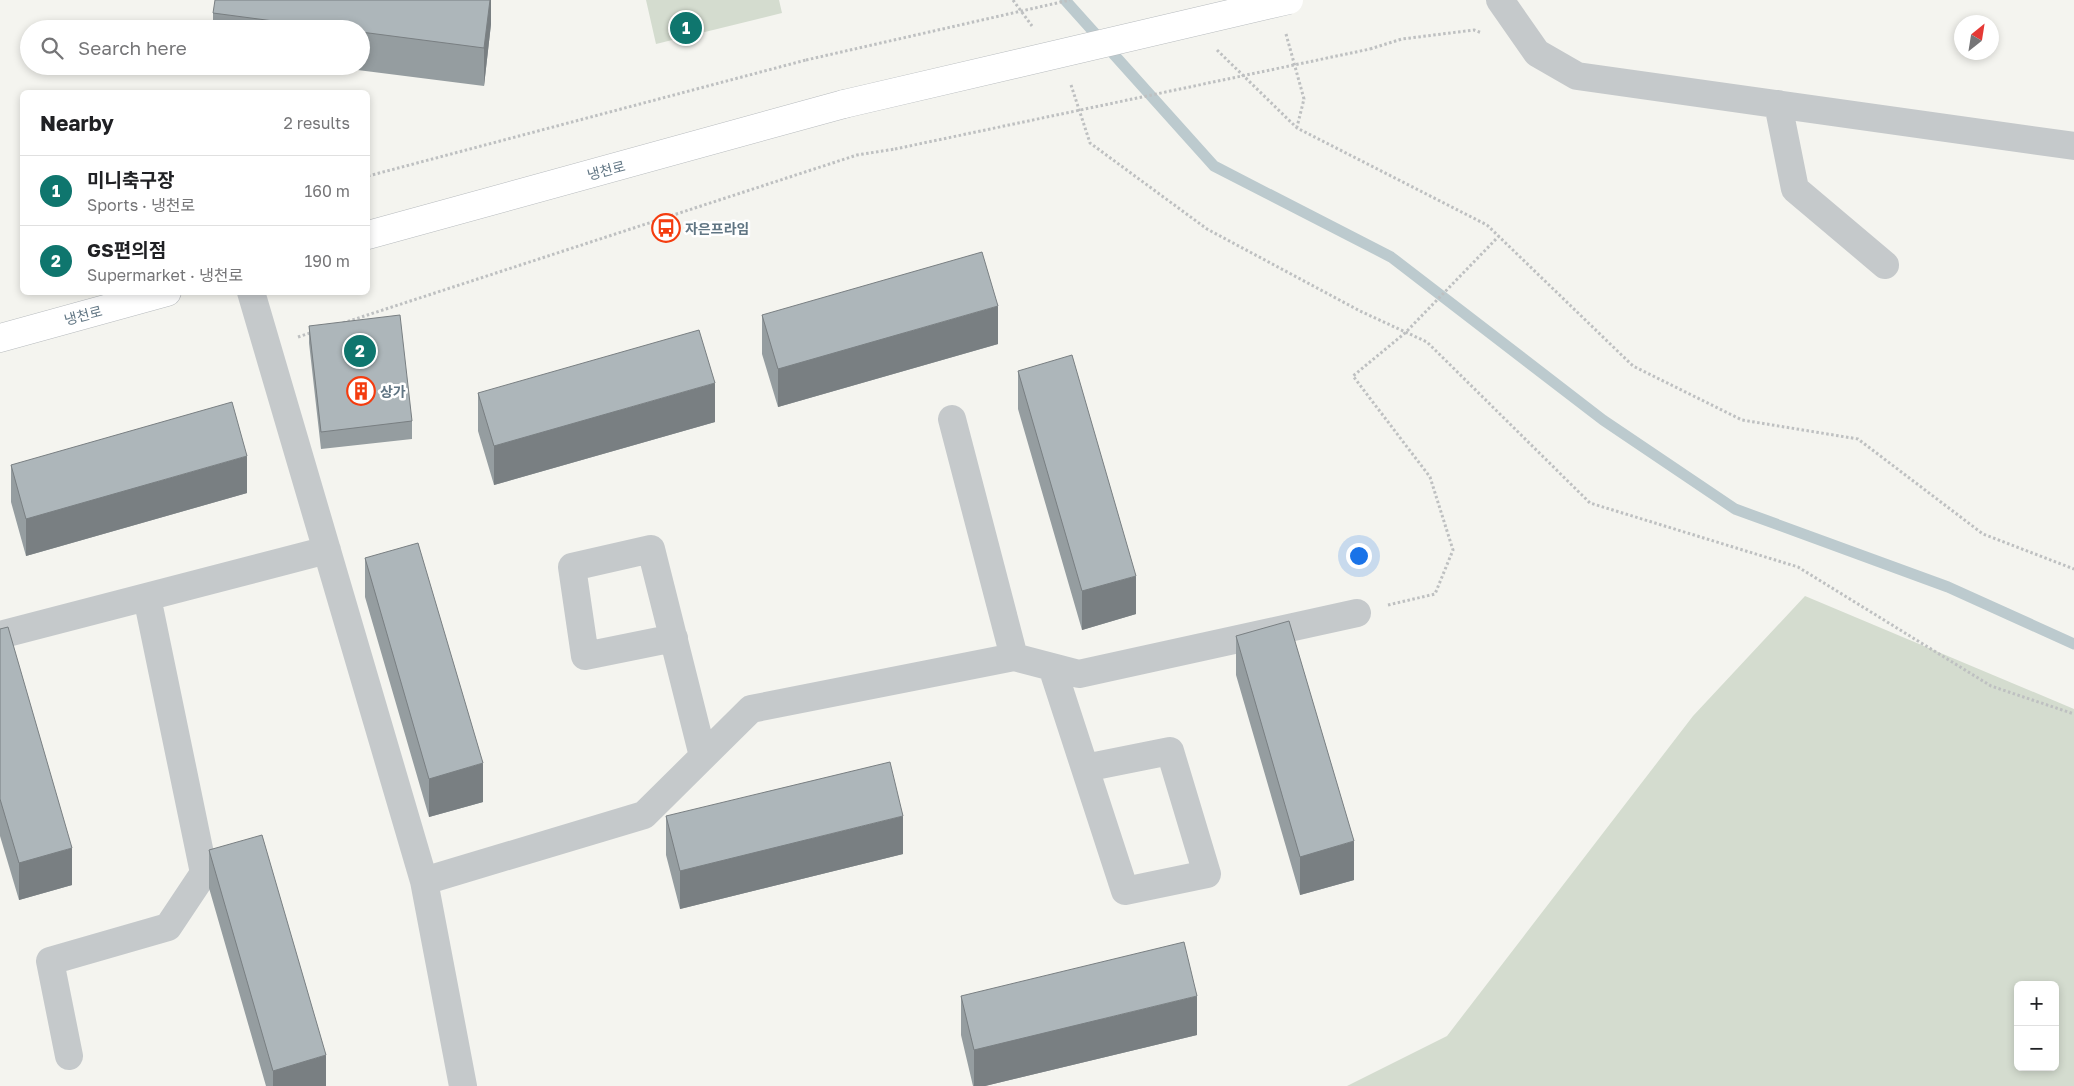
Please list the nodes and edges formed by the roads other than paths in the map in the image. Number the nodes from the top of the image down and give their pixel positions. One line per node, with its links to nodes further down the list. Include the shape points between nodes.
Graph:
1 (1289, 0): 5 (main road, 냉천로, bridge, via 844,104)
2 (1500, 0): 3 (street, via 1537,53 1577,76)
3 (1778, 104): 4 (street); 6 (street, via 1795,189)
4 (2074, 146)
5 (370, 234)
6 (1885, 265)
7 (156, 295): 9 (main road, 냉천로)
8 (252, 295): 11 (street)
9 (0, 338)
10 (952, 420): 16 (street)
11 (327, 550): 12 (street); 20 (street)
12 (147, 597): 14 (street); 21 (street, via 204,873 168,927 50,961)
13 (1357, 613): 17 (street, via 1079,674)
14 (0, 635)
15 (674, 638): 15 (street, via 651,549 572,567 584,656); 18 (street)
16 (1014, 657): 17 (street); 18 (street, via 751,709)
17 (1052, 667): 19 (street)
18 (703, 756): 20 (street, via 644,815)
19 (1085, 768): 19 (street, via 1124,891 1207,874 1170,750)
20 (424, 881): 22 (street)
21 (69, 1056)
22 (462, 1086)

